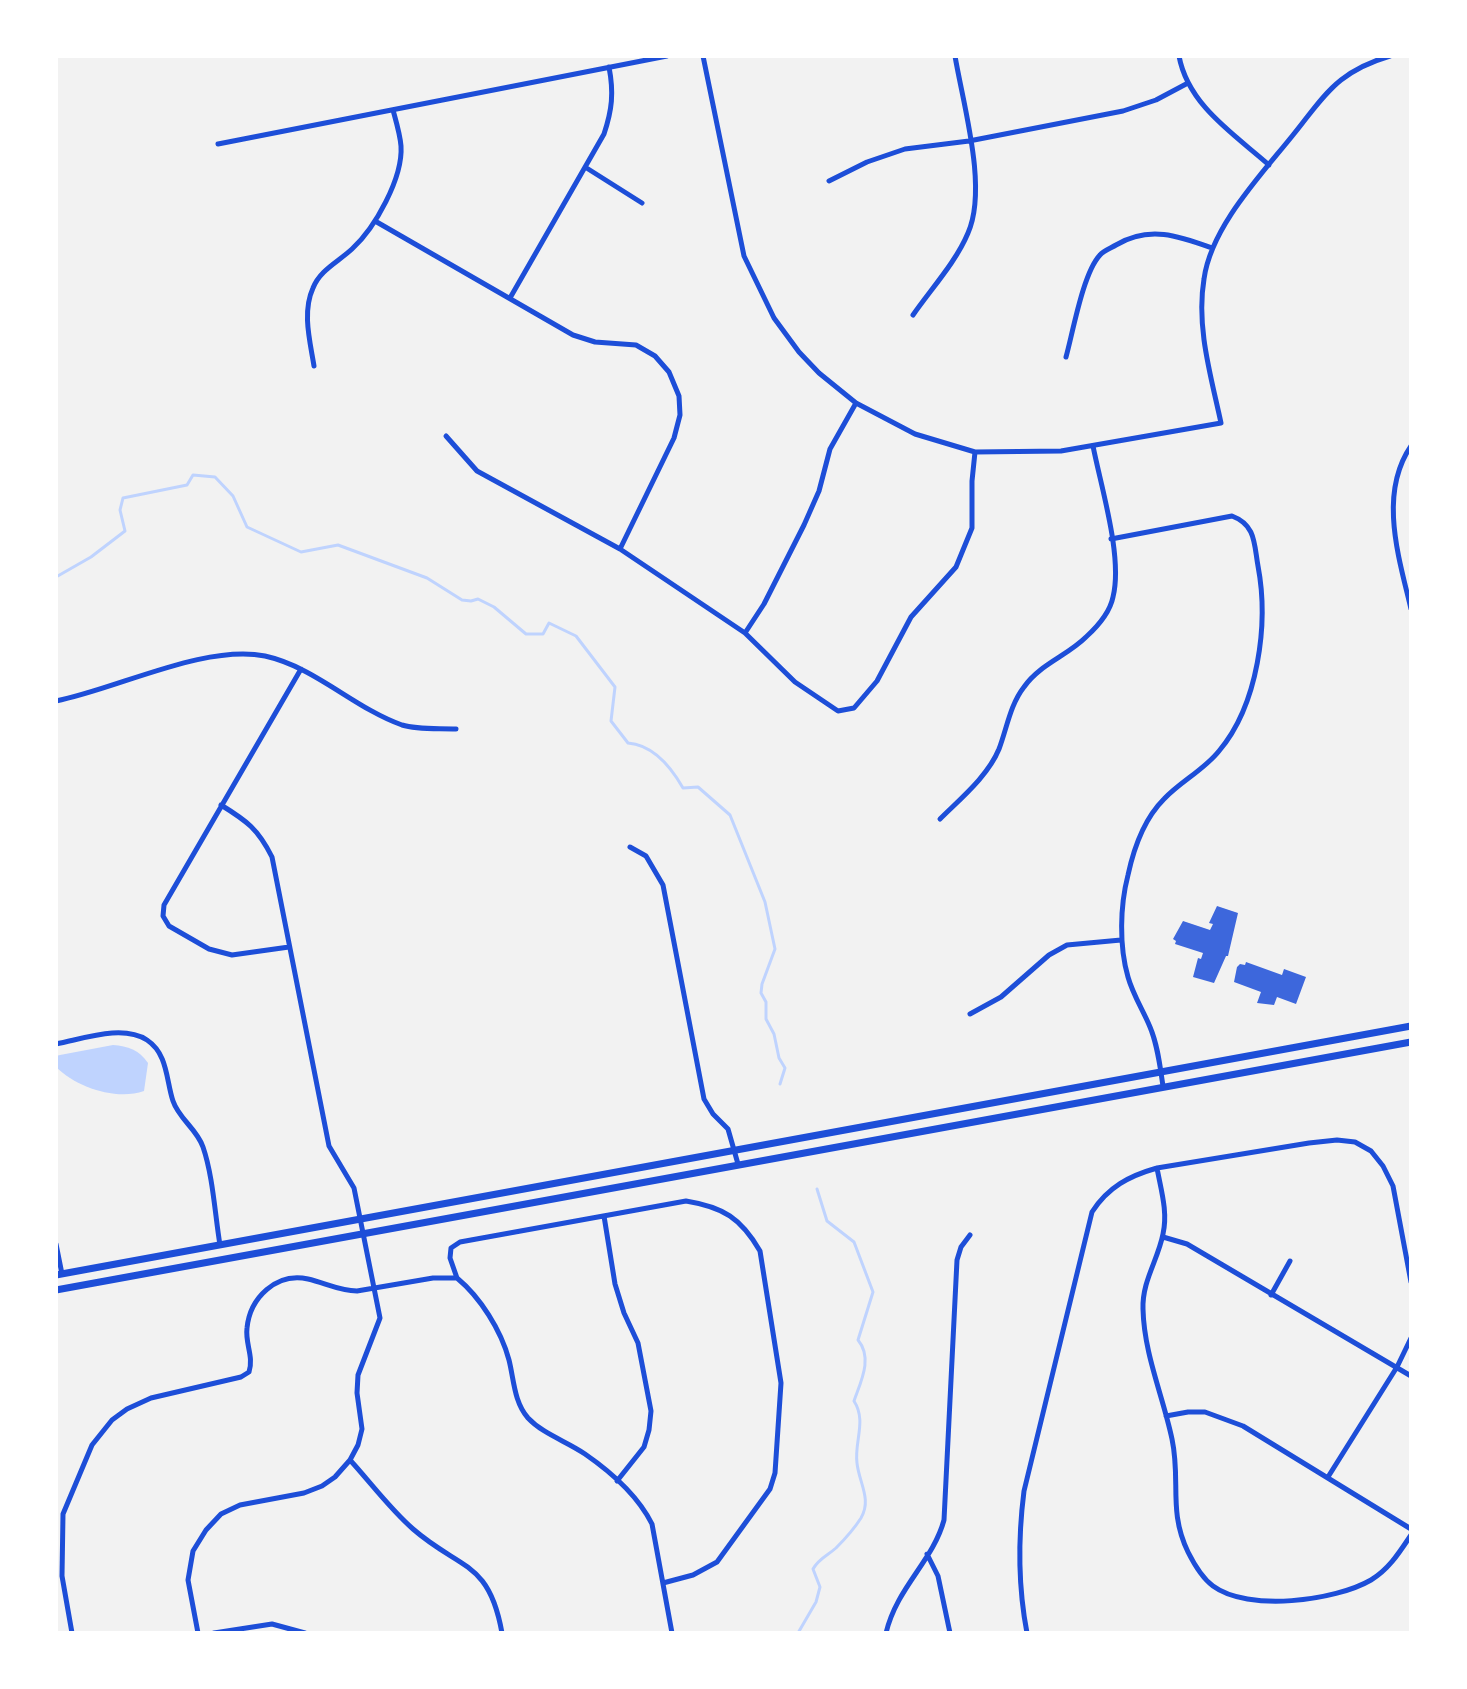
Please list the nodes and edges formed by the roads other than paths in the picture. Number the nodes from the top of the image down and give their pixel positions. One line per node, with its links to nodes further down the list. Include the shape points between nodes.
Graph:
1 (667, 56): 6 (street)
2 (703, 56): 21 (street, via 744,256 774,318 799,352)
3 (955, 56): 9 (street)
4 (1179, 56): 7 (street)
5 (1390, 56): 11 (street, via 1341,80)
6 (609, 67): 8 (street); 12 (street, via 612,108)
7 (1188, 83): 9 (street, via 1123,111); 11 (street, via 1206,110)
8 (393, 110): 10 (street); 15 (street, via 400,160)
9 (969, 141): 13 (street, via 905,149); 18 (street, via 976,182 969,233)
10 (218, 144)
11 (1269, 165): 16 (street)
12 (585, 167): 14 (street); 17 (street)
13 (829, 181)
14 (642, 203)
15 (375, 221): 17 (street); 20 (street, via 312,290 307,319)
16 (1212, 248): 19 (street, via 1175,235 1148,233 1100,255 1087,279); 23 (street, via 1204,278 1203,337 1221,423)
17 (510, 298): 27 (street, via 573,335 636,345 669,372 679,396 674,438)
18 (913, 315)
19 (1066, 357)
20 (314, 366)
21 (856, 403): 25 (street, via 915,434); 29 (street, via 830,449 804,525)
22 (446, 436): 27 (street, via 477,471)
23 (1093, 446): 25 (street); 26 (street)
24 (1411, 446): 28 (street, via 1393,493 1397,546)
25 (975, 452): 29 (street, via 972,528 965,550 911,617 882,673 854,708 838,711 824,703)
26 (1111, 539): 34 (street, via 1113,599 1102,620 1022,689 998,752); 36 (street, via 1232,516 1244,520 1261,583 1263,624 1238,723 1218,752 1164,799 1139,836 1127,877)
27 (620, 549): 29 (street)
28 (1411, 609)
29 (745, 633)
30 (301, 669): 31 (street, via 265,656 235,654); 32 (street, via 405,726); 33 (street)
31 (56, 701)
32 (456, 729)
33 (221, 805): 37 (street, via 249,823 272,857); 37 (street, via 164,905 163,916 169,926 209,949 232,955)
34 (940, 819)
35 (630, 847): 44 (street, via 646,856 663,885 704,1099 728,1129)
36 (1121, 940): 38 (street, via 1067,945 1008,992); 42 (street, via 1127,976 1150,1027)
37 (289, 947): 50 (street, via 329,1146 354,1188)
38 (970, 1014)
39 (1411, 1026): 42 (main road)
40 (1411, 1042): 43 (main road)
41 (56, 1044): 55 (street, via 119,1032 148,1041 160,1055 173,1102 204,1149)
42 (1161, 1071): 43 (street); 44 (main road)
43 (1163, 1086): 45 (main road)
44 (735, 1150): 45 (street); 47 (main road)
45 (738, 1164): 48 (main road)
46 (1157, 1168): 53 (street, via 1165,1209); 60 (street, via 1309,1143 1355,1142 1371,1151 1393,1186); 83 (street, via 1115,1186 1092,1212 1024,1491 1019,1527)
47 (598, 1174): 48 (main road); 50 (main road)
48 (601, 1190): 51 (main road)
49 (604, 1216): 59 (street, via 460,1242 451,1248 450,1258); 70 (street, via 615,1284 638,1343 651,1411 644,1447); 74 (street, via 686,1201 712,1205 732,1216 760,1251 779,1369 782,1405 770,1489 717,1562)
50 (359, 1220): 51 (street); 55 (main road)
51 (361, 1234): 56 (main road); 61 (street)
52 (970, 1235): 73 (street, via 957,1260 944,1520)
53 (1163, 1237): 63 (street, via 1187,1244); 67 (street, via 1149,1271 1143,1308)
54 (56, 1244): 58 (street)
55 (220, 1245): 56 (main road); 58 (main road)
56 (223, 1260): 62 (main road)
57 (1290, 1261): 63 (street)
58 (59, 1274)
59 (457, 1278): 61 (street); 70 (street, via 471,1289 500,1339 526,1416)
60 (1411, 1282)
61 (375, 1287): 68 (street, via 380,1318 358,1375 362,1429); 75 (street, via 346,1291 304,1278 270,1286 258,1297 246,1331 249,1372 151,1398 105,1426 63,1514 62,1576)
62 (56, 1290)
63 (1271, 1295): 65 (street)
64 (1411, 1338): 65 (street)
65 (1397, 1367): 66 (street); 69 (street)
66 (1411, 1376)
67 (1166, 1416): 69 (street, via 1205,1412 1224,1418); 72 (street, via 1175,1456 1179,1531 1199,1572 1213,1586 1266,1601 1326,1595 1372,1579)
68 (350, 1460): 76 (street, via 322,1486 240,1505 221,1514 206,1530 193,1551 188,1580); 79 (street, via 416,1532 475,1571 492,1598)
69 (1328, 1477): 71 (street)
70 (617, 1481): 74 (street, via 636,1497 652,1524)
71 (1411, 1529)
72 (1411, 1535)
73 (927, 1554): 81 (street, via 898,1598); 82 (street, via 938,1576)
74 (663, 1583): 80 (street)
75 (72, 1633)
76 (198, 1633)
77 (214, 1633): 78 (street, via 272,1624)
78 (305, 1633)
79 (502, 1633)
80 (672, 1633)
81 (886, 1633)
82 (950, 1633)
83 (1027, 1633)

